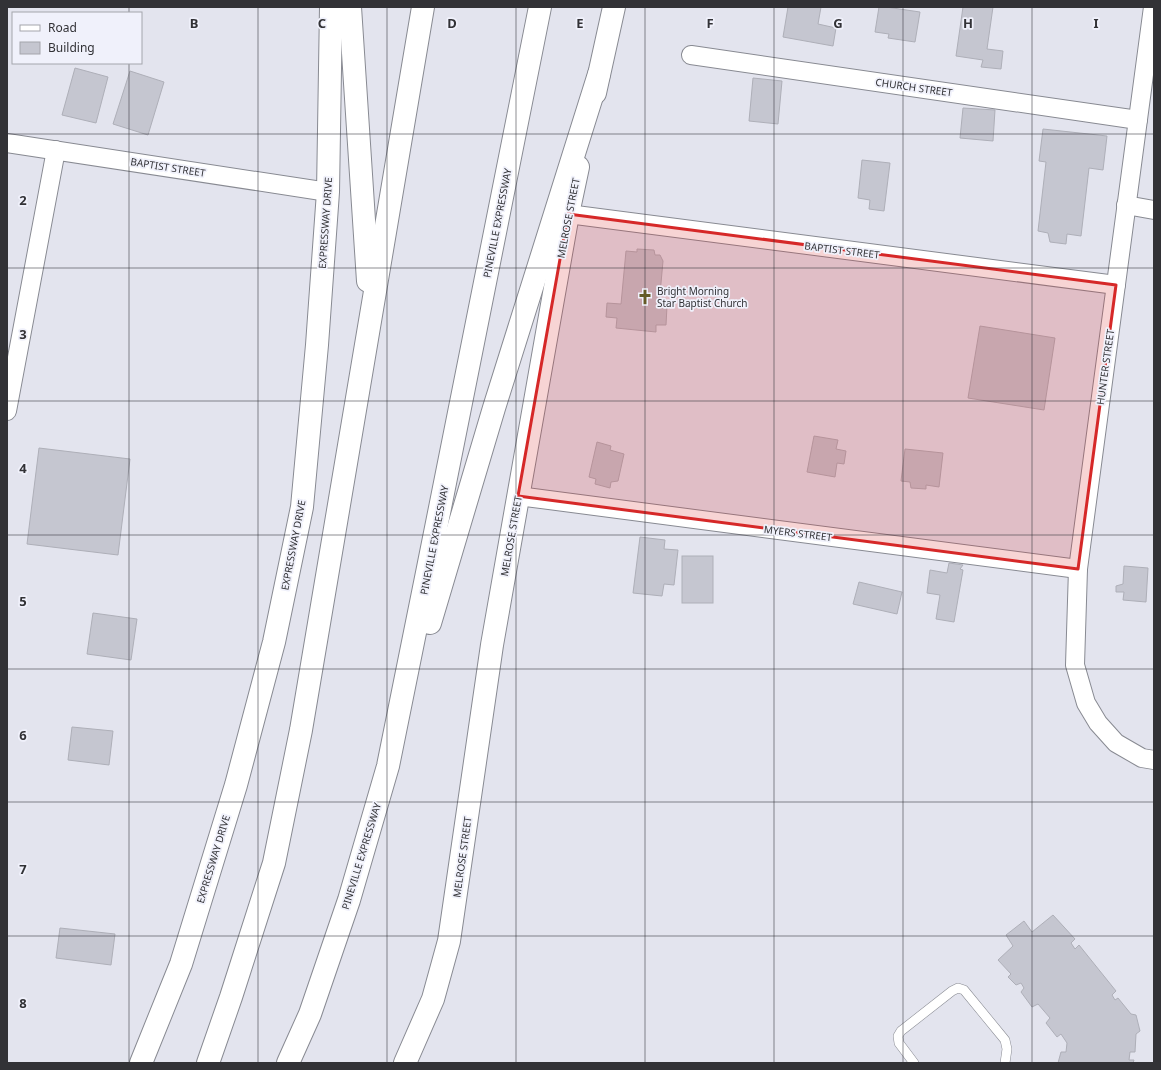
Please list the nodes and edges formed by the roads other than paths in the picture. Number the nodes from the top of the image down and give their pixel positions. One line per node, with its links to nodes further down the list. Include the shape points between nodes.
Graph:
1 (331, 7): 12 (main road, EXPRESSWAY DRIVE)
2 (350, 7): 17 (main road)
3 (423, 7): 17 (main road)
4 (540, 7): 22 (main road, PINEVILLE EXPRESSWAY)
5 (614, 7): 8 (main road, MELROSE STREET)
6 (1153, 7): 9 (street, HUNTER STREET)
7 (691, 55): 9 (street, CHURCH STREET)
8 (599, 74): 15 (main road, MELROSE STREET); 22 (main road, via 494,408)
9 (1138, 120): 13 (street, HUNTER STREET)
10 (7, 143): 11 (street, BAPTIST STREET)
11 (56, 150): 12 (street, BAPTIST STREET); 18 (street)
12 (328, 192): 23 (main road, EXPRESSWAY DRIVE, via 302,507 274,642 236,785 181,964)
13 (1126, 205): 14 (street); 16 (street, HUNTER STREET)
14 (1154, 210)
15 (568, 214): 16 (street, BAPTIST STREET); 19 (main road, MELROSE STREET)
16 (1116, 285): 20 (street, HUNTER STREET)
17 (371, 318): 24 (main road, via 301,730 274,863)
18 (7, 411)
19 (518, 496): 20 (street, MYERS STREET); 26 (main road, MELROSE STREET, via 492,645 449,941 434,999)
20 (1078, 569): 21 (street, HUNTER STREET, via 1075,665 1086,703 1098,724 1116,743 1142,758)
21 (1154, 760)
22 (388, 766): 25 (main road, PINEVILLE EXPRESSWAY, via 349,900 310,1014)
23 (141, 1063)
24 (208, 1063)
25 (288, 1063)
26 (405, 1063)
27 (914, 1063): 28 (lane, via 899,1043 898,1036 901,1031 958,988 964,990 1005,1040)
28 (1005, 1063)

